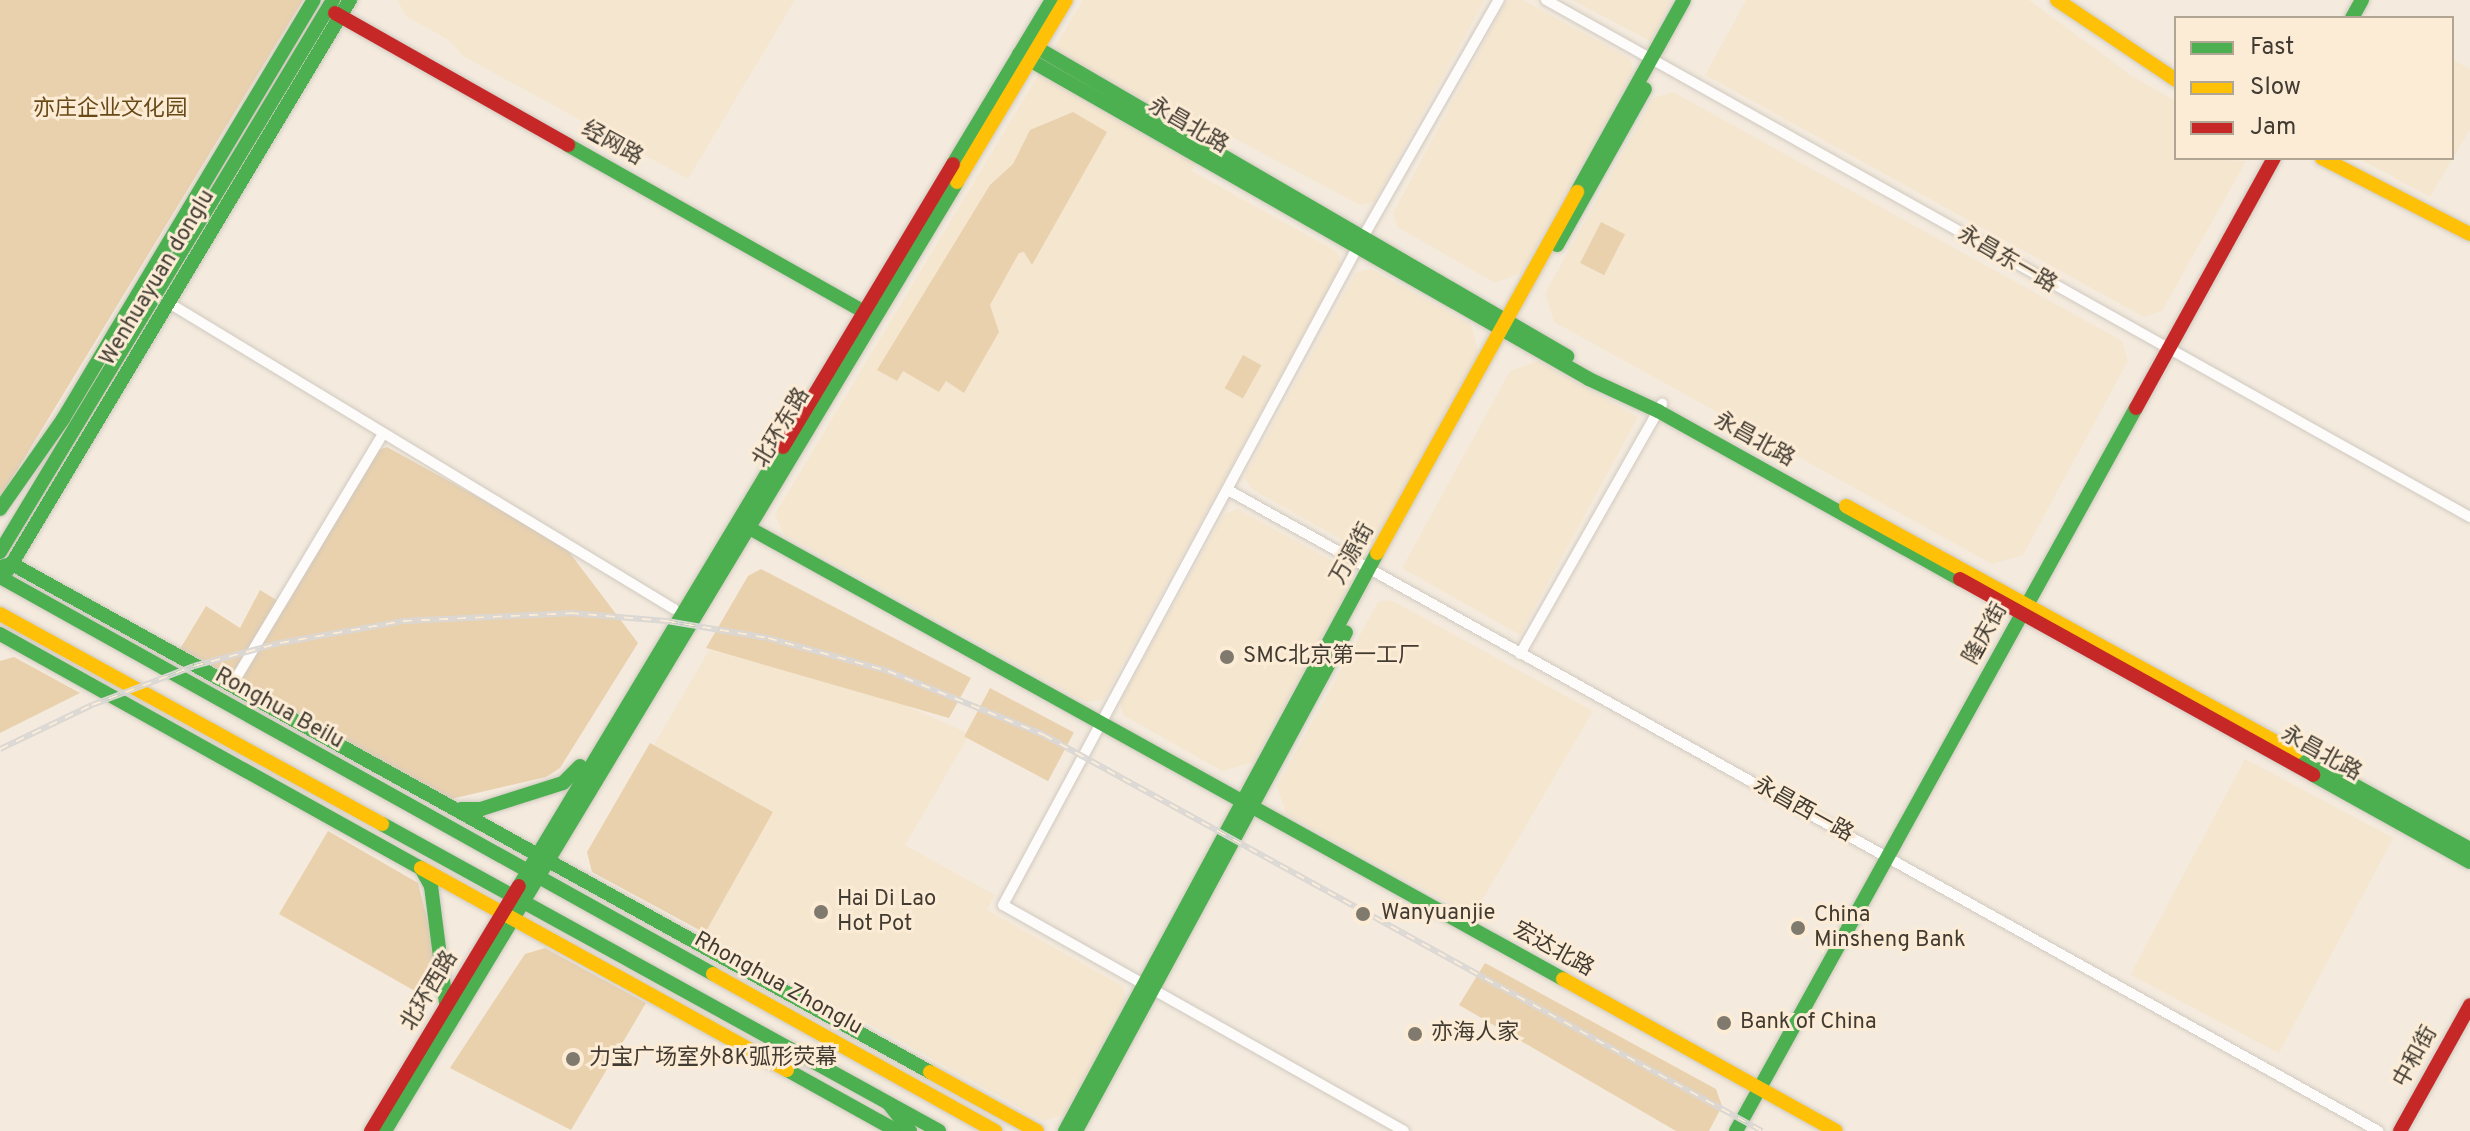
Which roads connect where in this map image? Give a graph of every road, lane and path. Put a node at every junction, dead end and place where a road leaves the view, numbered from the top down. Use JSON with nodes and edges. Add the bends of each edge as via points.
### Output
{"nodes":[{"id":1,"x":314,"y":0,"type":"edge"},
{"id":2,"x":350,"y":0,"type":"edge"},
{"id":3,"x":1052,"y":0,"type":"edge"},
{"id":4,"x":1066,"y":0,"type":"edge"},
{"id":5,"x":1499,"y":0,"type":"edge"},
{"id":6,"x":1546,"y":0,"type":"edge"},
{"id":7,"x":1684,"y":0,"type":"edge"},
{"id":8,"x":1694,"y":0,"type":"edge"},
{"id":9,"x":2057,"y":0,"type":"edge"},
{"id":10,"x":334,"y":9,"type":"edge"},
{"id":11,"x":1028,"y":51,"type":"junction"},
{"id":12,"x":1655,"y":60,"type":"junction"},
{"id":13,"x":2174,"y":79,"type":"edge"},
{"id":14,"x":2273,"y":160,"type":"edge"},
{"id":15,"x":2326,"y":160,"type":"edge"},
{"id":16,"x":2470,"y":234,"type":"edge"},
{"id":17,"x":1360,"y":243,"type":"junction"},
{"id":18,"x":169,"y":303,"type":"junction"},
{"id":19,"x":868,"y":314,"type":"junction"},
{"id":20,"x":1507,"y":325,"type":"junction"},
{"id":21,"x":2167,"y":351,"type":"junction"},
{"id":22,"x":104,"y":380,"type":"junction"},
{"id":23,"x":1660,"y":408,"type":"junction"},
{"id":24,"x":63,"y":419,"type":"junction"},
{"id":25,"x":382,"y":435,"type":"junction"},
{"id":26,"x":1228,"y":490,"type":"junction"},
{"id":27,"x":0,"y":509,"type":"edge"},
{"id":28,"x":2470,"y":517,"type":"edge"},
{"id":29,"x":743,"y":524,"type":"junction"},
{"id":30,"x":0,"y":552,"type":"edge"},
{"id":31,"x":1373,"y":573,"type":"junction"},
{"id":32,"x":3,"y":574,"type":"edge"},
{"id":33,"x":691,"y":599,"type":"junction"},
{"id":34,"x":674,"y":609,"type":"junction"},
{"id":35,"x":2024,"y":610,"type":"junction"},
{"id":36,"x":0,"y":614,"type":"edge"},
{"id":37,"x":134,"y":631,"type":"junction"},
{"id":38,"x":0,"y":634,"type":"edge"},
{"id":39,"x":1520,"y":654,"type":"junction"},
{"id":40,"x":160,"y":667,"type":"junction"},
{"id":41,"x":232,"y":685,"type":"junction"},
{"id":42,"x":1100,"y":724,"type":"junction"},
{"id":43,"x":326,"y":761,"type":"junction"},
{"id":44,"x":383,"y":768,"type":"junction"},
{"id":45,"x":320,"y":790,"type":"junction"},
{"id":46,"x":1244,"y":805,"type":"junction"},
{"id":47,"x":456,"y":809,"type":"junction"},
{"id":48,"x":347,"y":825,"type":"junction"},
{"id":49,"x":2470,"y":849,"type":"edge"},
{"id":50,"x":1888,"y":856,"type":"junction"},
{"id":51,"x":542,"y":857,"type":"junction"},
{"id":52,"x":2470,"y":862,"type":"edge"},
{"id":53,"x":421,"y":868,"type":"junction"},
{"id":54,"x":531,"y":875,"type":"junction"},
{"id":55,"x":517,"y":898,"type":"junction"},
{"id":56,"x":507,"y":915,"type":"junction"},
{"id":57,"x":675,"y":931,"type":"junction"},
{"id":58,"x":699,"y":965,"type":"junction"},
{"id":59,"x":1147,"y":988,"type":"junction"},
{"id":60,"x":2470,"y":1005,"type":"edge"},
{"id":61,"x":446,"y":1007,"type":"junction"},
{"id":62,"x":1760,"y":1089,"type":"junction"},
{"id":63,"x":889,"y":1104,"type":"junction"},
{"id":64,"x":371,"y":1131,"type":"edge"},
{"id":65,"x":385,"y":1131,"type":"edge"},
{"id":66,"x":897,"y":1131,"type":"edge"},
{"id":67,"x":910,"y":1131,"type":"edge"},
{"id":68,"x":939,"y":1131,"type":"edge"},
{"id":69,"x":995,"y":1131,"type":"edge"},
{"id":70,"x":1037,"y":1131,"type":"edge"},
{"id":71,"x":1065,"y":1131,"type":"edge"},
{"id":72,"x":1076,"y":1131,"type":"edge"},
{"id":73,"x":1404,"y":1131,"type":"edge"},
{"id":74,"x":1736,"y":1131,"type":"edge"},
{"id":75,"x":1836,"y":1131,"type":"edge"},
{"id":76,"x":2378,"y":1131,"type":"edge"},
{"id":77,"x":2400,"y":1131,"type":"edge"}],
"edges":[{"from":1,"to":24,"type":"street"},
{"from":2,"to":10,"type":"street","name":"Wenhuayuan donglu"},
{"from":3,"to":11,"type":"street","name":"北环东路"},
{"from":4,"to":11,"type":"street","name":"北环东路"},
{"from":5,"to":17,"type":"street"},
{"from":6,"to":12,"type":"street","name":"永昌东一路"},
{"from":7,"to":12,"type":"street","name":"万源街"},
{"from":8,"to":12,"type":"street","name":"万源街"},
{"from":9,"to":13,"type":"street"},
{"from":10,"to":18,"type":"street","name":"Wenhuayuan donglu"},
{"from":10,"to":19,"type":"street","name":"经网路"},
{"from":10,"to":22,"type":"street","name":"Wenhuayuan donglu"},
{"from":11,"to":17,"type":"street","name":"永昌北路"},
{"from":11,"to":19,"type":"street","name":"北环东路"},
{"from":12,"to":20,"type":"street","name":"万源街"},
{"from":12,"to":21,"type":"street","name":"永昌东一路"},
{"from":14,"to":21,"type":"street","name":"隆庆街"},
{"from":15,"to":16,"type":"street"},
{"from":17,"to":20,"type":"street","name":"永昌北路"},
{"from":17,"to":26,"type":"street"},
{"from":18,"to":25,"type":"street"},
{"from":18,"to":32,"type":"street","name":"Wenhuayuan donglu"},
{"from":19,"to":29,"type":"street","name":"北环东路"},
{"from":20,"to":23,"type":"street","name":"永昌北路","via":[[1589,379]]},
{"from":20,"to":31,"type":"street","name":"万源街"},
{"from":21,"to":28,"type":"street","name":"永昌东一路"},
{"from":21,"to":35,"type":"street","name":"隆庆街"},
{"from":22,"to":24,"type":"street"},
{"from":22,"to":30,"type":"street","name":"Wenhuayuan donglu"},
{"from":23,"to":35,"type":"street","name":"永昌北路"},
{"from":23,"to":39,"type":"street"},
{"from":24,"to":27,"type":"street"},
{"from":25,"to":34,"type":"street"},
{"from":25,"to":41,"type":"street"},
{"from":26,"to":31,"type":"street","name":"永昌西一路"},
{"from":26,"to":42,"type":"street"},
{"from":29,"to":33,"type":"street","name":"北环东路"},
{"from":29,"to":42,"type":"street","name":"宏达北路"},
{"from":29,"to":51,"type":"street","name":"北环东路"},
{"from":31,"to":39,"type":"street","name":"永昌西一路"},
{"from":31,"to":46,"type":"street","name":"万源街"},
{"from":32,"to":37,"type":"street"},
{"from":32,"to":40,"type":"street","name":"Ronghua Beilu"},
{"from":33,"to":34,"type":"street"},
{"from":33,"to":51,"type":"street","name":"北环东路"},
{"from":34,"to":47,"type":"street","via":[[575,775],[481,809]]},
{"from":35,"to":49,"type":"street","name":"永昌北路"},
{"from":35,"to":50,"type":"street","name":"隆庆街"},
{"from":35,"to":52,"type":"street","name":"永昌北路"},
{"from":36,"to":45,"type":"street"},
{"from":37,"to":40,"type":"street"},
{"from":37,"to":41,"type":"street"},
{"from":38,"to":48,"type":"street"},
{"from":39,"to":50,"type":"street","name":"永昌西一路"},
{"from":40,"to":43,"type":"street","name":"Ronghua Beilu"},
{"from":41,"to":44,"type":"street"},
{"from":42,"to":46,"type":"street","name":"宏达北路"},
{"from":42,"to":59,"type":"street","via":[[1003,905]]},
{"from":43,"to":44,"type":"street"},
{"from":43,"to":54,"type":"street","name":"Ronghua Beilu"},
{"from":44,"to":47,"type":"street"},
{"from":45,"to":48,"type":"street"},
{"from":45,"to":55,"type":"street"},
{"from":46,"to":59,"type":"street","name":"万源街"},
{"from":46,"to":62,"type":"street","name":"宏达北路"},
{"from":47,"to":51,"type":"street"},
{"from":48,"to":53,"type":"street"},
{"from":50,"to":62,"type":"street","name":"隆庆街"},
{"from":50,"to":76,"type":"street","name":"永昌西一路"},
{"from":51,"to":54,"type":"street","name":"北环东路"},
{"from":51,"to":57,"type":"street"},
{"from":53,"to":56,"type":"street"},
{"from":53,"to":61,"type":"street","via":[[431,886],[448,988]]},
{"from":54,"to":55,"type":"street","name":"北环西路"},
{"from":54,"to":58,"type":"street","name":"Rhonghua Zhonglu"},
{"from":55,"to":56,"type":"street","name":"北环西路"},
{"from":55,"to":63,"type":"street"},
{"from":56,"to":61,"type":"street","name":"北环西路"},
{"from":56,"to":65,"type":"street","name":"北环西路"},
{"from":56,"to":66,"type":"street"},
{"from":57,"to":58,"type":"street"},
{"from":57,"to":70,"type":"street"},
{"from":58,"to":69,"type":"street","name":"Rhonghua Zhonglu"},
{"from":59,"to":71,"type":"street","name":"万源街"},
{"from":59,"to":72,"type":"street","name":"万源街"},
{"from":59,"to":73,"type":"street"},
{"from":60,"to":77,"type":"street","name":"中和街"},
{"from":61,"to":64,"type":"street","name":"北环西路"},
{"from":62,"to":74,"type":"street","name":"隆庆街"},
{"from":62,"to":75,"type":"street","name":"宏达北路"},
{"from":63,"to":67,"type":"street"},
{"from":63,"to":68,"type":"street"}]}
